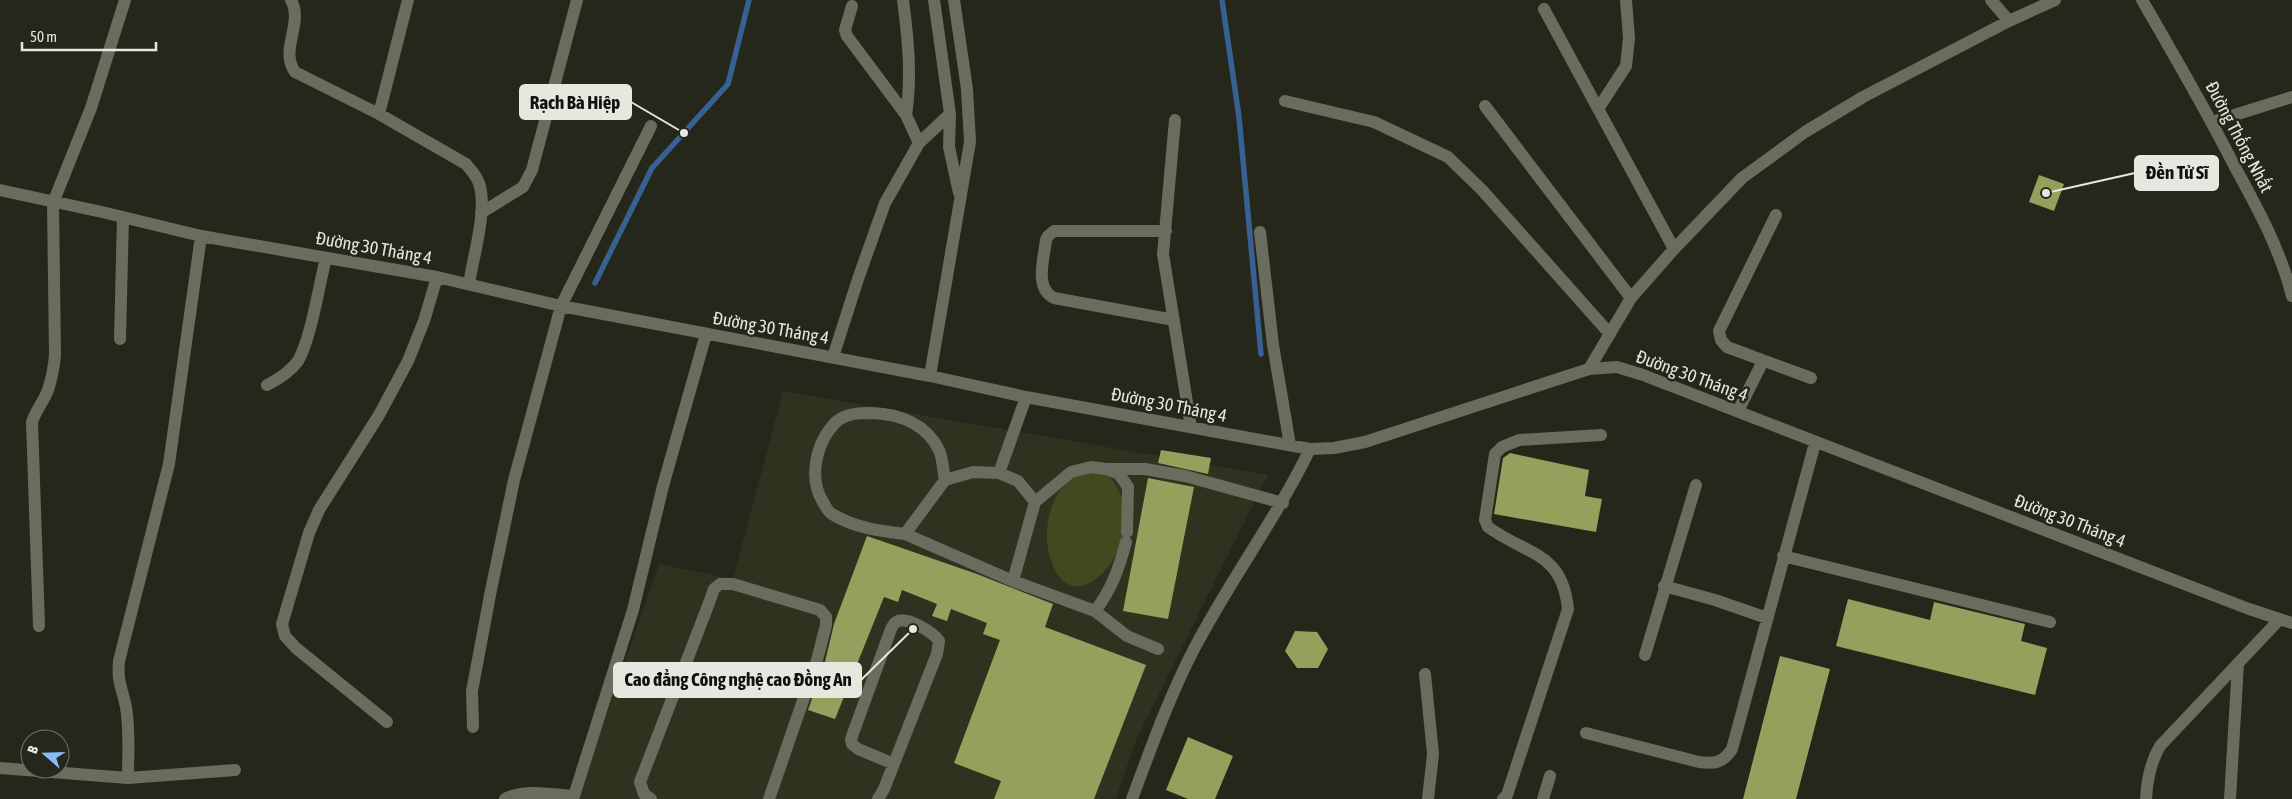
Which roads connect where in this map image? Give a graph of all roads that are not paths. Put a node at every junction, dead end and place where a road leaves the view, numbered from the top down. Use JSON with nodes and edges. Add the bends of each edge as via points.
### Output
{"nodes":[{"id":1,"x":125,"y":0,"type":"edge"},
{"id":2,"x":290,"y":0,"type":"edge"},
{"id":3,"x":408,"y":0,"type":"edge"},
{"id":4,"x":577,"y":0,"type":"edge"},
{"id":5,"x":903,"y":0,"type":"edge"},
{"id":6,"x":934,"y":0,"type":"edge"},
{"id":7,"x":954,"y":0,"type":"edge"},
{"id":8,"x":1626,"y":0,"type":"edge"},
{"id":9,"x":1991,"y":0,"type":"edge"},
{"id":10,"x":2055,"y":0,"type":"edge"},
{"id":11,"x":2142,"y":0,"type":"edge"},
{"id":12,"x":852,"y":6,"type":"dead end"},
{"id":13,"x":1544,"y":9,"type":"dead end"},
{"id":14,"x":2009,"y":21,"type":"junction"},
{"id":15,"x":2292,"y":97,"type":"edge"},
{"id":16,"x":1285,"y":101,"type":"dead end"},
{"id":17,"x":1485,"y":106,"type":"dead end"},
{"id":18,"x":1598,"y":109,"type":"junction"},
{"id":19,"x":378,"y":114,"type":"junction"},
{"id":20,"x":950,"y":114,"type":"junction"},
{"id":21,"x":906,"y":115,"type":"junction"},
{"id":22,"x":1175,"y":120,"type":"dead end"},
{"id":23,"x":2212,"y":122,"type":"junction"},
{"id":24,"x":651,"y":126,"type":"dead end"},
{"id":25,"x":919,"y":143,"type":"junction"},
{"id":26,"x":0,"y":190,"type":"edge"},
{"id":27,"x":961,"y":200,"type":"junction"},
{"id":28,"x":53,"y":203,"type":"junction"},
{"id":29,"x":481,"y":213,"type":"junction"},
{"id":30,"x":1776,"y":215,"type":"dead end"},
{"id":31,"x":123,"y":217,"type":"junction"},
{"id":32,"x":1166,"y":231,"type":"junction"},
{"id":33,"x":1260,"y":232,"type":"dead end"},
{"id":34,"x":201,"y":236,"type":"junction"},
{"id":35,"x":1674,"y":249,"type":"junction"},
{"id":36,"x":326,"y":258,"type":"junction"},
{"id":37,"x":437,"y":276,"type":"junction"},
{"id":38,"x":469,"y":284,"type":"junction"},
{"id":39,"x":2292,"y":296,"type":"edge"},
{"id":40,"x":1630,"y":298,"type":"junction"},
{"id":41,"x":561,"y":306,"type":"junction"},
{"id":42,"x":1174,"y":320,"type":"junction"},
{"id":43,"x":706,"y":334,"type":"junction"},
{"id":44,"x":1610,"y":334,"type":"junction"},
{"id":45,"x":120,"y":339,"type":"dead end"},
{"id":46,"x":833,"y":357,"type":"junction"},
{"id":47,"x":1763,"y":361,"type":"junction"},
{"id":48,"x":1589,"y":368,"type":"junction"},
{"id":49,"x":930,"y":376,"type":"junction"},
{"id":50,"x":1811,"y":378,"type":"dead end"},
{"id":51,"x":267,"y":385,"type":"dead end"},
{"id":52,"x":1026,"y":397,"type":"junction"},
{"id":53,"x":1738,"y":411,"type":"junction"},
{"id":54,"x":1191,"y":427,"type":"junction"},
{"id":55,"x":1600,"y":435,"type":"dead end"},
{"id":56,"x":1815,"y":443,"type":"junction"},
{"id":57,"x":1290,"y":445,"type":"junction"},
{"id":58,"x":1310,"y":449,"type":"junction"},
{"id":59,"x":1106,"y":468,"type":"junction"},
{"id":60,"x":999,"y":473,"type":"junction"},
{"id":61,"x":944,"y":480,"type":"junction"},
{"id":62,"x":1696,"y":485,"type":"dead end"},
{"id":63,"x":1035,"y":502,"type":"junction"},
{"id":64,"x":1282,"y":503,"type":"junction"},
{"id":65,"x":906,"y":534,"type":"junction"},
{"id":66,"x":1783,"y":556,"type":"junction"},
{"id":67,"x":1012,"y":581,"type":"junction"},
{"id":68,"x":1664,"y":586,"type":"junction"},
{"id":69,"x":1095,"y":611,"type":"junction"},
{"id":70,"x":1767,"y":618,"type":"junction"},
{"id":71,"x":2278,"y":620,"type":"junction"},
{"id":72,"x":2050,"y":622,"type":"dead end"},
{"id":73,"x":2292,"y":623,"type":"edge"},
{"id":74,"x":39,"y":626,"type":"dead end"},
{"id":75,"x":1158,"y":649,"type":"dead end"},
{"id":76,"x":1645,"y":655,"type":"dead end"},
{"id":77,"x":2238,"y":663,"type":"junction"},
{"id":78,"x":1425,"y":674,"type":"dead end"},
{"id":79,"x":387,"y":722,"type":"dead end"},
{"id":80,"x":474,"y":727,"type":"dead end"},
{"id":81,"x":1586,"y":733,"type":"dead end"},
{"id":82,"x":894,"y":764,"type":"junction"},
{"id":83,"x":0,"y":768,"type":"edge"},
{"id":84,"x":235,"y":770,"type":"dead end"},
{"id":85,"x":1550,"y":776,"type":"dead end"},
{"id":86,"x":128,"y":778,"type":"junction"},
{"id":87,"x":646,"y":797,"type":"edge"},
{"id":88,"x":574,"y":798,"type":"edge"},
{"id":89,"x":505,"y":799,"type":"edge"},
{"id":90,"x":769,"y":799,"type":"edge"},
{"id":91,"x":878,"y":799,"type":"edge"},
{"id":92,"x":1132,"y":799,"type":"edge"},
{"id":93,"x":1428,"y":799,"type":"edge"},
{"id":94,"x":1503,"y":799,"type":"edge"},
{"id":95,"x":1543,"y":799,"type":"edge"},
{"id":96,"x":2146,"y":799,"type":"edge"},
{"id":97,"x":2230,"y":799,"type":"edge"}],
"edges":[{"from":1,"to":28,"type":"street","via":[[91,108]]},
{"from":2,"to":19,"type":"street","via":[[296,16],[289,56],[295,72]]},
{"from":3,"to":19,"type":"street"},
{"from":4,"to":29,"type":"street","via":[[532,170],[523,187]]},
{"from":5,"to":21,"type":"street","via":[[909,92]]},
{"from":6,"to":20,"type":"street"},
{"from":7,"to":27,"type":"street","via":[[967,89],[970,142]]},
{"from":8,"to":18,"type":"street","via":[[1629,38],[1626,66]]},
{"from":9,"to":14,"type":"street"},
{"from":10,"to":14,"type":"street"},
{"from":11,"to":23,"type":"street","name":"Đường Thống Nhất"},
{"from":12,"to":21,"type":"street","via":[[845,30],[847,36]]},
{"from":13,"to":18,"type":"street"},
{"from":14,"to":35,"type":"street","via":[[1863,97],[1805,132],[1742,178]]},
{"from":15,"to":23,"type":"street"},
{"from":16,"to":44,"type":"street","via":[[1374,122],[1448,157],[1482,190]]},
{"from":17,"to":40,"type":"street"},
{"from":18,"to":35,"type":"street"},
{"from":19,"to":29,"type":"street","via":[[466,164],[480,185]]},
{"from":20,"to":25,"type":"street"},
{"from":20,"to":27,"type":"street","via":[[949,146]]},
{"from":21,"to":25,"type":"street"},
{"from":22,"to":32,"type":"street"},
{"from":23,"to":39,"type":"street","name":"Đường Thống Nhất","via":[[2273,239],[2285,266]]},
{"from":24,"to":41,"type":"street"},
{"from":25,"to":46,"type":"street","via":[[885,203]]},
{"from":26,"to":28,"type":"street","name":"Đường 30 Tháng 4"},
{"from":27,"to":49,"type":"street"},
{"from":28,"to":31,"type":"street","name":"Đường 30 Tháng 4"},
{"from":28,"to":74,"type":"street","via":[[54,364],[47,392],[32,422]]},
{"from":29,"to":38,"type":"street"},
{"from":30,"to":47,"type":"street","via":[[1719,330],[1727,347]]},
{"from":31,"to":34,"type":"street","name":"Đường 30 Tháng 4"},
{"from":31,"to":45,"type":"street"},
{"from":32,"to":42,"type":"street","via":[[1164,254]]},
{"from":32,"to":42,"type":"street","via":[[1054,231],[1046,240],[1042,285],[1046,294],[1054,298]]},
{"from":33,"to":57,"type":"street","via":[[1273,345]]},
{"from":34,"to":36,"type":"street","name":"Đường 30 Tháng 4"},
{"from":34,"to":86,"type":"street","via":[[169,464],[119,661],[117,679],[126,707]]},
{"from":35,"to":40,"type":"street"},
{"from":36,"to":37,"type":"street","name":"Đường 30 Tháng 4"},
{"from":36,"to":51,"type":"street","via":[[298,360],[280,379]]},
{"from":37,"to":38,"type":"street","name":"Đường 30 Tháng 4"},
{"from":37,"to":79,"type":"street","via":[[408,361],[379,415],[319,510],[282,624],[286,636],[296,648]]},
{"from":38,"to":41,"type":"street","name":"Đường 30 Tháng 4"},
{"from":40,"to":44,"type":"street"},
{"from":41,"to":43,"type":"street","name":"Đường 30 Tháng 4"},
{"from":41,"to":80,"type":"street","via":[[514,480],[492,580],[472,691]]},
{"from":42,"to":54,"type":"street"},
{"from":43,"to":46,"type":"street","name":"Đường 30 Tháng 4"},
{"from":43,"to":88,"type":"street","via":[[663,486],[634,610]]},
{"from":44,"to":48,"type":"street"},
{"from":46,"to":49,"type":"street","name":"Đường 30 Tháng 4"},
{"from":47,"to":50,"type":"street"},
{"from":47,"to":53,"type":"street"},
{"from":48,"to":53,"type":"street","name":"Đường 30 Tháng 4","via":[[1617,367]]},
{"from":48,"to":58,"type":"street","name":"Đường 30 Tháng 4","via":[[1366,442]]},
{"from":49,"to":52,"type":"street","name":"Đường 30 Tháng 4"},
{"from":52,"to":54,"type":"street","name":"Đường 30 Tháng 4"},
{"from":52,"to":60,"type":"street"},
{"from":53,"to":56,"type":"street","name":"Đường 30 Tháng 4"},
{"from":54,"to":57,"type":"street","name":"Đường 30 Tháng 4"},
{"from":55,"to":94,"type":"street","via":[[1519,440],[1502,447],[1495,454],[1485,520],[1488,527],[1551,563],[1566,591],[1568,609]]},
{"from":56,"to":66,"type":"street"},
{"from":56,"to":71,"type":"street","name":"Đường 30 Tháng 4"},
{"from":57,"to":58,"type":"street","name":"Đường 30 Tháng 4"},
{"from":58,"to":64,"type":"street"},
{"from":59,"to":63,"type":"street","via":[[1091,466],[1071,472]]},
{"from":59,"to":64,"type":"street","via":[[1145,468]]},
{"from":59,"to":69,"type":"street","via":[[1119,474],[1128,487],[1127,537],[1117,576]]},
{"from":60,"to":61,"type":"street","via":[[973,472]]},
{"from":60,"to":63,"type":"street","via":[[1018,481]]},
{"from":61,"to":65,"type":"street"},
{"from":61,"to":65,"type":"street","via":[[939,451],[926,433],[905,418],[855,413],[837,421],[822,441],[815,465],[817,492],[830,514],[860,527]]},
{"from":62,"to":68,"type":"street"},
{"from":63,"to":67,"type":"street"},
{"from":64,"to":92,"type":"street","via":[[1194,649],[1161,721]]},
{"from":65,"to":67,"type":"street"},
{"from":66,"to":70,"type":"street"},
{"from":66,"to":72,"type":"street"},
{"from":67,"to":69,"type":"street"},
{"from":68,"to":70,"type":"street"},
{"from":68,"to":76,"type":"street"},
{"from":69,"to":75,"type":"street","via":[[1127,636]]},
{"from":70,"to":81,"type":"street","via":[[1732,749],[1725,759],[1714,764],[1699,762]]},
{"from":71,"to":73,"type":"street","name":"Đường 30 Tháng 4"},
{"from":71,"to":77,"type":"street"},
{"from":77,"to":96,"type":"street","via":[[2160,746],[2152,759]]},
{"from":77,"to":97,"type":"street"},
{"from":78,"to":93,"type":"street","via":[[1433,754]]},
{"from":82,"to":82,"type":"street","via":[[858,749],[851,739],[891,629],[895,622],[902,620],[926,629],[939,641],[937,654]]},
{"from":82,"to":91,"type":"street"},
{"from":83,"to":86,"type":"street"},
{"from":84,"to":86,"type":"street"},
{"from":85,"to":95,"type":"street"},
{"from":87,"to":90,"type":"street","via":[[640,782],[714,589],[720,584],[733,584],[820,610],[826,617],[817,660]]},
{"from":88,"to":89,"type":"street","via":[[527,793]]}]}
